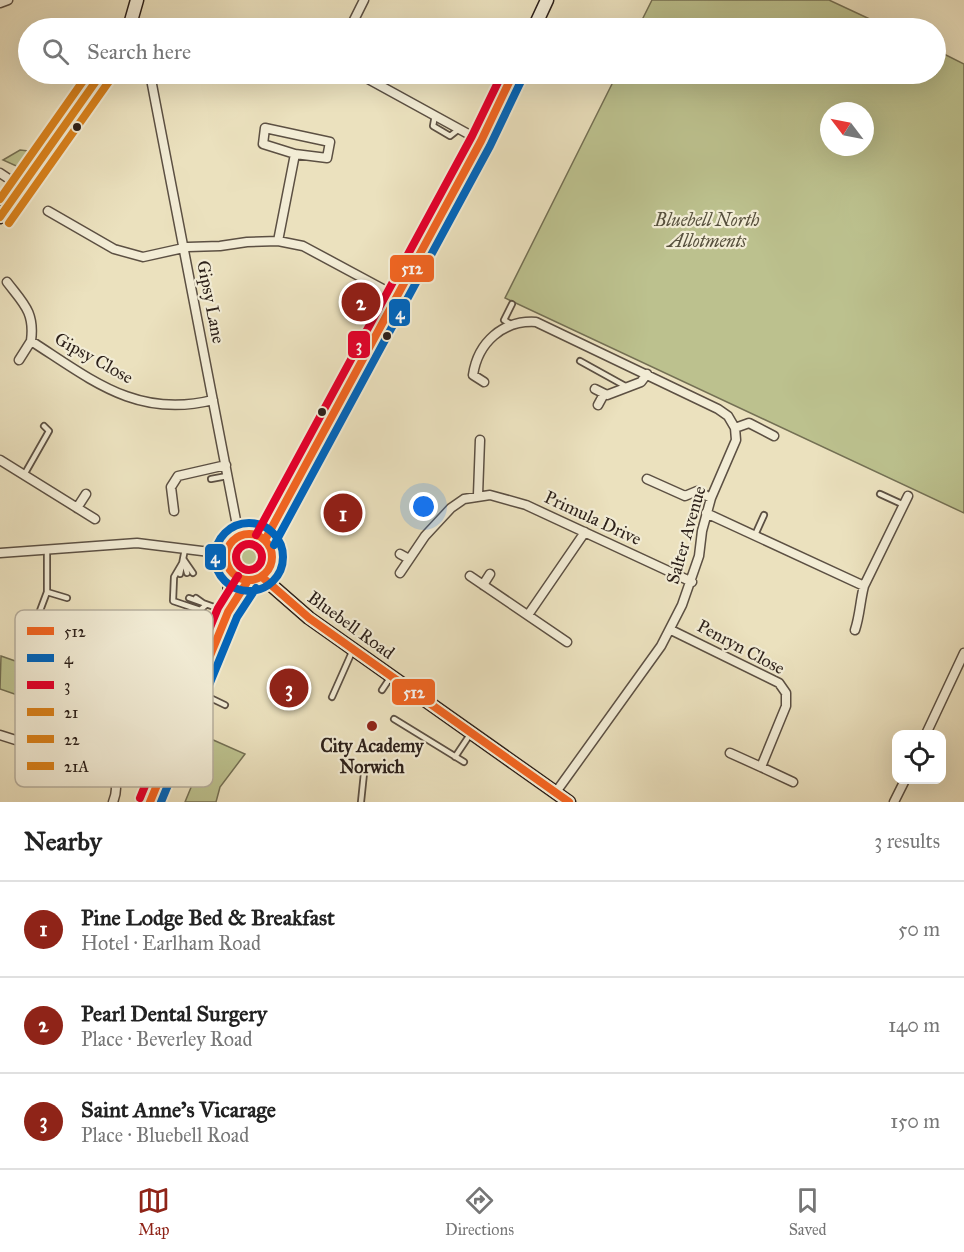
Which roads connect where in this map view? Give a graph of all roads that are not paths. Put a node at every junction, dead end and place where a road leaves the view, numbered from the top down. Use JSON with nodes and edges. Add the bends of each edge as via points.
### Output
{"nodes":[{"id":1,"x":8,"y":0,"type":"edge"},
{"id":2,"x":137,"y":0,"type":"edge"},
{"id":3,"x":364,"y":0,"type":"edge"},
{"id":4,"x":547,"y":0,"type":"edge"},
{"id":5,"x":0,"y":3,"type":"edge"},
{"id":6,"x":134,"y":18,"type":"edge"},
{"id":7,"x":355,"y":18,"type":"edge"},
{"id":8,"x":539,"y":18,"type":"edge"},
{"id":9,"x":94,"y":84,"type":"edge"},
{"id":10,"x":152,"y":84,"type":"edge"},
{"id":11,"x":378,"y":84,"type":"edge"},
{"id":12,"x":508,"y":84,"type":"edge"},
{"id":13,"x":481,"y":141,"type":"junction"},
{"id":14,"x":295,"y":154,"type":"junction"},
{"id":15,"x":0,"y":173,"type":"edge"},
{"id":16,"x":21,"y":187,"type":"junction"},
{"id":17,"x":48,"y":211,"type":"dead end"},
{"id":18,"x":0,"y":217,"type":"edge"},
{"id":19,"x":279,"y":241,"type":"junction"},
{"id":20,"x":184,"y":248,"type":"junction"},
{"id":21,"x":7,"y":282,"type":"dead end"},
{"id":22,"x":396,"y":296,"type":"junction"},
{"id":23,"x":512,"y":304,"type":"dead end"},
{"id":24,"x":512,"y":325,"type":"junction"},
{"id":25,"x":32,"y":341,"type":"junction"},
{"id":26,"x":18,"y":360,"type":"dead end"},
{"id":27,"x":580,"y":361,"type":"dead end"},
{"id":28,"x":647,"y":375,"type":"junction"},
{"id":29,"x":478,"y":381,"type":"dead end"},
{"id":30,"x":627,"y":387,"type":"junction"},
{"id":31,"x":595,"y":389,"type":"dead end"},
{"id":32,"x":604,"y":394,"type":"junction"},
{"id":33,"x":213,"y":400,"type":"junction"},
{"id":34,"x":598,"y":405,"type":"dead end"},
{"id":35,"x":44,"y":426,"type":"dead end"},
{"id":36,"x":735,"y":428,"type":"junction"},
{"id":37,"x":774,"y":436,"type":"dead end"},
{"id":38,"x":480,"y":440,"type":"dead end"},
{"id":39,"x":0,"y":461,"type":"edge"},
{"id":40,"x":226,"y":465,"type":"junction"},
{"id":41,"x":23,"y":475,"type":"junction"},
{"id":42,"x":227,"y":476,"type":"junction"},
{"id":43,"x":211,"y":478,"type":"dead end"},
{"id":44,"x":647,"y":479,"type":"dead end"},
{"id":45,"x":87,"y":494,"type":"dead end"},
{"id":46,"x":880,"y":494,"type":"dead end"},
{"id":47,"x":478,"y":495,"type":"junction"},
{"id":48,"x":908,"y":496,"type":"dead end"},
{"id":49,"x":711,"y":498,"type":"junction"},
{"id":50,"x":904,"y":505,"type":"junction"},
{"id":51,"x":77,"y":508,"type":"junction"},
{"id":52,"x":174,"y":512,"type":"dead end"},
{"id":53,"x":706,"y":513,"type":"junction"},
{"id":54,"x":764,"y":515,"type":"dead end"},
{"id":55,"x":94,"y":519,"type":"dead end"},
{"id":56,"x":585,"y":532,"type":"junction"},
{"id":57,"x":755,"y":535,"type":"junction"},
{"id":58,"x":239,"y":536,"type":"junction"},
{"id":59,"x":265,"y":540,"type":"junction"},
{"id":60,"x":185,"y":547,"type":"junction"},
{"id":61,"x":46,"y":549,"type":"junction"},
{"id":62,"x":0,"y":553,"type":"edge"},
{"id":63,"x":226,"y":554,"type":"junction"},
{"id":64,"x":400,"y":554,"type":"dead end"},
{"id":65,"x":409,"y":559,"type":"junction"},
{"id":66,"x":184,"y":560,"type":"junction"},
{"id":67,"x":231,"y":571,"type":"junction"},
{"id":68,"x":187,"y":573,"type":"dead end"},
{"id":69,"x":193,"y":573,"type":"dead end"},
{"id":70,"x":400,"y":573,"type":"dead end"},
{"id":71,"x":180,"y":574,"type":"dead end"},
{"id":72,"x":490,"y":574,"type":"dead end"},
{"id":73,"x":470,"y":576,"type":"dead end"},
{"id":74,"x":262,"y":577,"type":"junction"},
{"id":75,"x":247,"y":582,"type":"junction"},
{"id":76,"x":692,"y":582,"type":"junction"},
{"id":77,"x":483,"y":585,"type":"junction"},
{"id":78,"x":864,"y":586,"type":"junction"},
{"id":79,"x":47,"y":592,"type":"junction"},
{"id":80,"x":67,"y":598,"type":"dead end"},
{"id":81,"x":189,"y":598,"type":"dead end"},
{"id":82,"x":182,"y":599,"type":"dead end"},
{"id":83,"x":196,"y":601,"type":"junction"},
{"id":84,"x":206,"y":604,"type":"junction"},
{"id":85,"x":39,"y":610,"type":"edge"},
{"id":86,"x":228,"y":612,"type":"junction"},
{"id":87,"x":528,"y":615,"type":"junction"},
{"id":88,"x":671,"y":630,"type":"junction"},
{"id":89,"x":855,"y":630,"type":"dead end"},
{"id":90,"x":567,"y":642,"type":"dead end"},
{"id":91,"x":213,"y":648,"type":"edge"},
{"id":92,"x":353,"y":649,"type":"junction"},
{"id":93,"x":964,"y":653,"type":"edge"},
{"id":94,"x":961,"y":667,"type":"edge"},
{"id":95,"x":392,"y":676,"type":"junction"},
{"id":96,"x":382,"y":690,"type":"dead end"},
{"id":97,"x":332,"y":697,"type":"dead end"},
{"id":98,"x":213,"y":699,"type":"edge"},
{"id":99,"x":225,"y":705,"type":"dead end"},
{"id":100,"x":394,"y":719,"type":"dead end"},
{"id":101,"x":929,"y":730,"type":"edge"},
{"id":102,"x":471,"y":733,"type":"junction"},
{"id":103,"x":0,"y":735,"type":"edge"},
{"id":104,"x":15,"y":740,"type":"edge"},
{"id":105,"x":730,"y":753,"type":"dead end"},
{"id":106,"x":456,"y":757,"type":"junction"},
{"id":107,"x":464,"y":762,"type":"dead end"},
{"id":108,"x":761,"y":767,"type":"junction"},
{"id":109,"x":364,"y":772,"type":"dead end"},
{"id":110,"x":793,"y":782,"type":"dead end"},
{"id":111,"x":903,"y":784,"type":"edge"},
{"id":112,"x":115,"y":787,"type":"edge"},
{"id":113,"x":156,"y":787,"type":"edge"},
{"id":114,"x":556,"y":792,"type":"junction"},
{"id":115,"x":113,"y":802,"type":"edge"},
{"id":116,"x":150,"y":802,"type":"edge"},
{"id":117,"x":361,"y":802,"type":"edge"},
{"id":118,"x":569,"y":802,"type":"edge"},
{"id":119,"x":894,"y":802,"type":"edge"}],
"edges":[{"from":1,"to":5,"type":"street"},
{"from":2,"to":6,"type":"main road"},
{"from":3,"to":7,"type":"street"},
{"from":4,"to":8,"type":"main road"},
{"from":9,"to":16,"type":"main road"},
{"from":10,"to":20,"type":"street","name":"Gipsy Lane"},
{"from":11,"to":13,"type":"street","via":[[435,116],[457,135]]},
{"from":12,"to":13,"type":"main road"},
{"from":13,"to":22,"type":"main road"},
{"from":14,"to":14,"type":"street","via":[[263,144],[265,128],[330,142],[327,158]]},
{"from":14,"to":19,"type":"street"},
{"from":15,"to":16,"type":"street"},
{"from":16,"to":18,"type":"main road"},
{"from":17,"to":20,"type":"street","via":[[114,249],[143,257]]},
{"from":19,"to":20,"type":"street"},
{"from":19,"to":22,"type":"street","via":[[303,246]]},
{"from":20,"to":33,"type":"street","name":"Gipsy Lane"},
{"from":21,"to":25,"type":"street","name":"Gipsy Close","via":[[24,302],[33,327]]},
{"from":22,"to":59,"type":"main road"},
{"from":23,"to":24,"type":"lane","via":[[504,320]]},
{"from":24,"to":28,"type":"street","via":[[525,321],[547,326]]},
{"from":24,"to":29,"type":"street","via":[[485,344],[474,368],[473,375]]},
{"from":25,"to":26,"type":"street","name":"Gipsy Close"},
{"from":25,"to":33,"type":"street","name":"Gipsy Close","via":[[110,390],[132,398],[182,407]]},
{"from":27,"to":30,"type":"lane"},
{"from":28,"to":30,"type":"street"},
{"from":28,"to":36,"type":"street","via":[[718,409]]},
{"from":30,"to":32,"type":"street"},
{"from":31,"to":32,"type":"street"},
{"from":32,"to":34,"type":"street"},
{"from":33,"to":40,"type":"street","name":"Gipsy Lane"},
{"from":35,"to":41,"type":"lane","via":[[49,431]]},
{"from":36,"to":37,"type":"street","via":[[749,423]]},
{"from":36,"to":49,"type":"street","name":"Salter Avenue","via":[[732,454]]},
{"from":38,"to":47,"type":"street"},
{"from":39,"to":41,"type":"street"},
{"from":40,"to":42,"type":"street","name":"Gipsy Lane"},
{"from":40,"to":52,"type":"street","via":[[178,476],[171,487]]},
{"from":41,"to":51,"type":"street"},
{"from":42,"to":43,"type":"lane"},
{"from":42,"to":58,"type":"street","name":"Gipsy Lane"},
{"from":44,"to":49,"type":"street","via":[[685,496],[697,491]]},
{"from":45,"to":51,"type":"street"},
{"from":46,"to":50,"type":"lane"},
{"from":47,"to":56,"type":"street","name":"Primula Drive","via":[[507,498]]},
{"from":47,"to":65,"type":"street","via":[[451,508]]},
{"from":48,"to":50,"type":"street"},
{"from":49,"to":53,"type":"street","name":"Salter Avenue"},
{"from":50,"to":78,"type":"street"},
{"from":51,"to":55,"type":"street"},
{"from":53,"to":57,"type":"street"},
{"from":53,"to":76,"type":"street","name":"Salter Avenue"},
{"from":54,"to":57,"type":"lane"},
{"from":56,"to":76,"type":"street","name":"Primula Drive"},
{"from":56,"to":87,"type":"street"},
{"from":57,"to":78,"type":"street"},
{"from":58,"to":59,"type":"main road","via":[[248,534]]},
{"from":58,"to":63,"type":"main road"},
{"from":59,"to":74,"type":"main road","via":[[273,560]]},
{"from":60,"to":61,"type":"street","via":[[136,543]]},
{"from":60,"to":63,"type":"street"},
{"from":60,"to":66,"type":"lane"},
{"from":61,"to":62,"type":"street"},
{"from":61,"to":79,"type":"lane"},
{"from":63,"to":67,"type":"main road"},
{"from":64,"to":65,"type":"street"},
{"from":65,"to":70,"type":"street"},
{"from":66,"to":68,"type":"lane"},
{"from":66,"to":69,"type":"lane"},
{"from":66,"to":71,"type":"lane"},
{"from":66,"to":84,"type":"lane","via":[[174,576],[173,601],[200,610]]},
{"from":67,"to":75,"type":"main road"},
{"from":67,"to":86,"type":"main road"},
{"from":72,"to":77,"type":"street"},
{"from":73,"to":77,"type":"street"},
{"from":74,"to":75,"type":"main road"},
{"from":74,"to":92,"type":"main road","name":"Bluebell Road","via":[[289,603]]},
{"from":75,"to":86,"type":"main road"},
{"from":76,"to":88,"type":"street","name":"Salter Avenue"},
{"from":77,"to":87,"type":"street"},
{"from":78,"to":89,"type":"street"},
{"from":79,"to":80,"type":"lane"},
{"from":79,"to":85,"type":"lane"},
{"from":81,"to":83,"type":"lane"},
{"from":82,"to":83,"type":"lane"},
{"from":83,"to":84,"type":"lane"},
{"from":84,"to":86,"type":"lane"},
{"from":86,"to":91,"type":"main road"},
{"from":87,"to":90,"type":"street"},
{"from":88,"to":108,"type":"street","name":"Penryn Close","via":[[779,682],[786,693],[786,706]]},
{"from":88,"to":114,"type":"street","name":"Salter Avenue"},
{"from":92,"to":95,"type":"main road","name":"Bluebell Road"},
{"from":92,"to":97,"type":"lane"},
{"from":93,"to":94,"type":"street"},
{"from":94,"to":101,"type":"street"},
{"from":95,"to":96,"type":"lane"},
{"from":95,"to":102,"type":"main road","name":"Bluebell Road"},
{"from":98,"to":99,"type":"lane"},
{"from":100,"to":106,"type":"lane"},
{"from":102,"to":106,"type":"lane"},
{"from":102,"to":114,"type":"main road","name":"Bluebell Road"},
{"from":103,"to":104,"type":"street"},
{"from":105,"to":108,"type":"street"},
{"from":106,"to":107,"type":"lane"},
{"from":108,"to":110,"type":"street"},
{"from":109,"to":117,"type":"lane"},
{"from":111,"to":119,"type":"street"},
{"from":112,"to":115,"type":"street"},
{"from":113,"to":116,"type":"main road"},
{"from":114,"to":118,"type":"main road","name":"Bluebell Road"}]}
